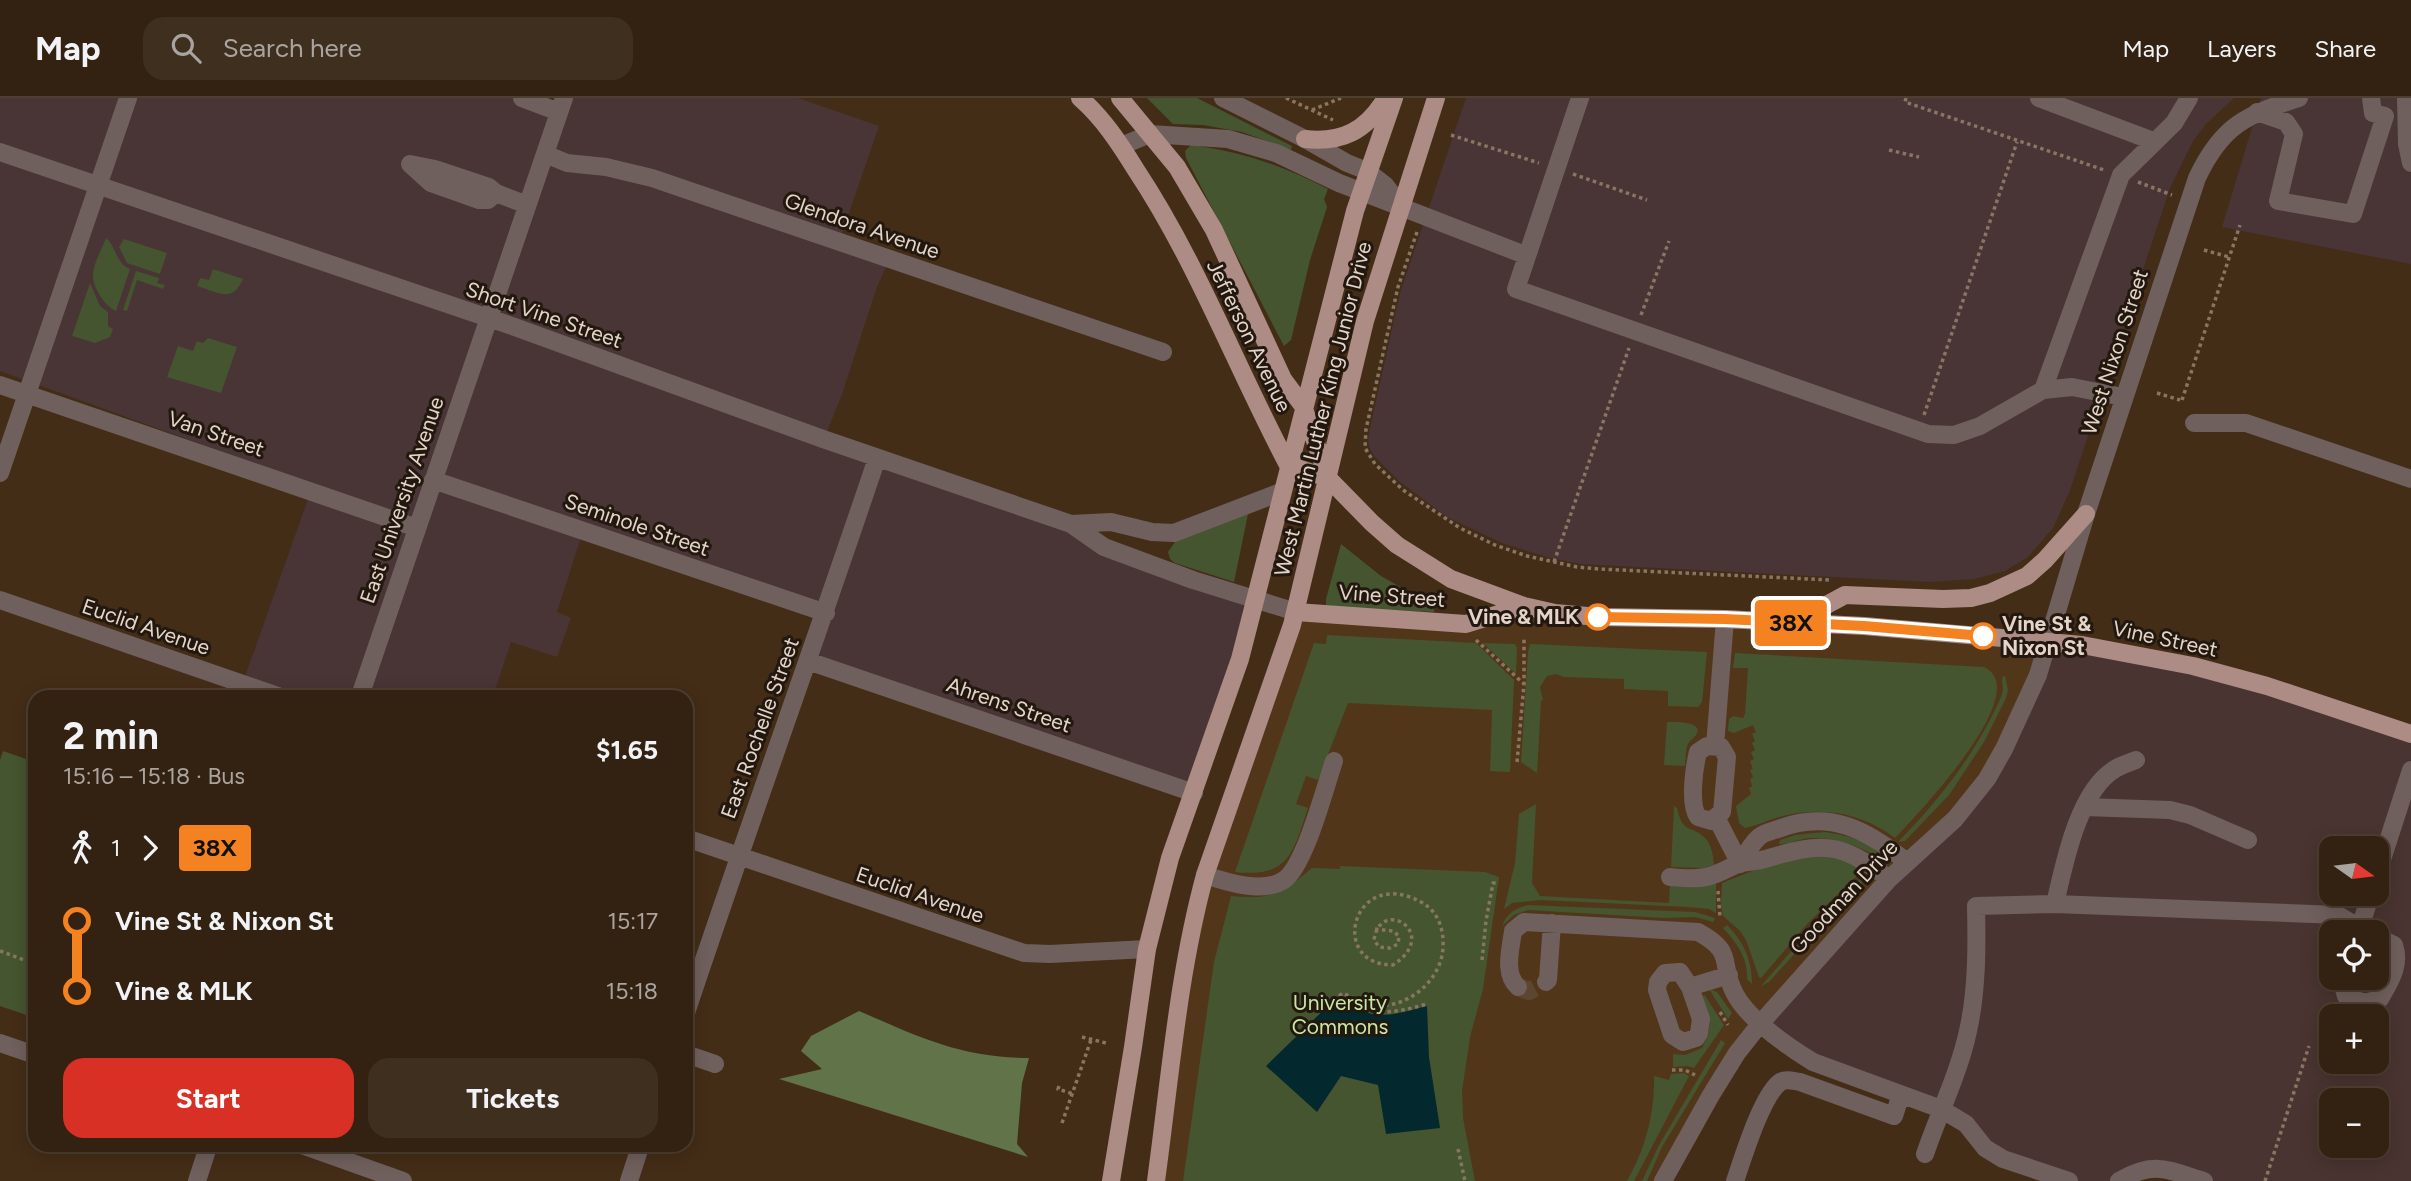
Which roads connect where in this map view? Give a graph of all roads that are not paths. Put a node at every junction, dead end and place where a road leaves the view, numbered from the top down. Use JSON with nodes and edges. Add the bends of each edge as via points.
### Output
{"nodes":[{"id":1,"x":128,"y":98,"type":"edge"},
{"id":2,"x":522,"y":98,"type":"edge"},
{"id":3,"x":1080,"y":98,"type":"edge"},
{"id":4,"x":1120,"y":98,"type":"edge"},
{"id":5,"x":1223,"y":98,"type":"edge"},
{"id":6,"x":1386,"y":98,"type":"edge"},
{"id":7,"x":1394,"y":98,"type":"edge"},
{"id":8,"x":1436,"y":98,"type":"edge"},
{"id":9,"x":1580,"y":98,"type":"edge"},
{"id":10,"x":2039,"y":98,"type":"edge"},
{"id":11,"x":2189,"y":98,"type":"edge"},
{"id":12,"x":2299,"y":98,"type":"edge"},
{"id":13,"x":2371,"y":98,"type":"edge"},
{"id":14,"x":2406,"y":98,"type":"edge"},
{"id":15,"x":562,"y":105,"type":"edge"},
{"id":16,"x":2259,"y":105,"type":"edge"},
{"id":17,"x":1150,"y":134,"type":"junction"},
{"id":18,"x":1305,"y":139,"type":"junction"},
{"id":19,"x":2153,"y":141,"type":"junction"},
{"id":20,"x":1121,"y":146,"type":"junction"},
{"id":21,"x":0,"y":152,"type":"edge"},
{"id":22,"x":545,"y":154,"type":"junction"},
{"id":23,"x":2411,"y":163,"type":"edge"},
{"id":24,"x":410,"y":164,"type":"dead end"},
{"id":25,"x":1367,"y":172,"type":"junction"},
{"id":26,"x":98,"y":186,"type":"junction"},
{"id":27,"x":1360,"y":192,"type":"junction"},
{"id":28,"x":527,"y":205,"type":"junction"},
{"id":29,"x":1401,"y":206,"type":"junction"},
{"id":30,"x":1525,"y":255,"type":"junction"},
{"id":31,"x":488,"y":319,"type":"junction"},
{"id":32,"x":1163,"y":352,"type":"dead end"},
{"id":33,"x":0,"y":385,"type":"edge"},
{"id":34,"x":2043,"y":390,"type":"junction"},
{"id":35,"x":27,"y":394,"type":"junction"},
{"id":36,"x":2123,"y":397,"type":"junction"},
{"id":37,"x":1303,"y":406,"type":"junction"},
{"id":38,"x":2194,"y":423,"type":"dead end"},
{"id":39,"x":877,"y":458,"type":"junction"},
{"id":40,"x":1288,"y":465,"type":"junction"},
{"id":41,"x":0,"y":473,"type":"edge"},
{"id":42,"x":1328,"y":478,"type":"junction"},
{"id":43,"x":2411,"y":479,"type":"edge"},
{"id":44,"x":433,"y":480,"type":"junction"},
{"id":45,"x":1281,"y":492,"type":"junction"},
{"id":46,"x":2085,"y":514,"type":"junction"},
{"id":47,"x":1071,"y":524,"type":"junction"},
{"id":48,"x":417,"y":528,"type":"junction"},
{"id":49,"x":0,"y":600,"type":"edge"},
{"id":50,"x":1256,"y":601,"type":"junction"},
{"id":51,"x":1524,"y":606,"type":"junction"},
{"id":52,"x":1296,"y":612,"type":"junction"},
{"id":53,"x":826,"y":613,"type":"junction"},
{"id":54,"x":1725,"y":619,"type":"junction"},
{"id":55,"x":1792,"y":623,"type":"junction"},
{"id":56,"x":2046,"y":641,"type":"junction"},
{"id":57,"x":808,"y":661,"type":"junction"},
{"id":58,"x":261,"y":690,"type":"edge"},
{"id":59,"x":362,"y":690,"type":"edge"},
{"id":60,"x":2411,"y":734,"type":"edge"},
{"id":61,"x":1716,"y":746,"type":"junction"},
{"id":62,"x":2136,"y":760,"type":"dead end"},
{"id":63,"x":1334,"y":761,"type":"dead end"},
{"id":64,"x":2411,"y":770,"type":"edge"},
{"id":65,"x":1194,"y":793,"type":"junction"},
{"id":66,"x":2085,"y":807,"type":"junction"},
{"id":67,"x":1717,"y":819,"type":"junction"},
{"id":68,"x":2389,"y":838,"type":"edge"},
{"id":69,"x":693,"y":840,"type":"edge"},
{"id":70,"x":2248,"y":840,"type":"dead end"},
{"id":71,"x":738,"y":856,"type":"junction"},
{"id":72,"x":1907,"y":862,"type":"junction"},
{"id":73,"x":1740,"y":864,"type":"junction"},
{"id":74,"x":1205,"y":875,"type":"junction"},
{"id":75,"x":1670,"y":877,"type":"dead end"},
{"id":76,"x":1889,"y":879,"type":"junction"},
{"id":77,"x":2055,"y":904,"type":"junction"},
{"id":78,"x":2345,"y":920,"type":"edge"},
{"id":79,"x":1552,"y":923,"type":"junction"},
{"id":80,"x":2389,"y":942,"type":"edge"},
{"id":81,"x":1147,"y":949,"type":"junction"},
{"id":82,"x":1729,"y":975,"type":"junction"},
{"id":83,"x":1546,"y":982,"type":"dead end"},
{"id":84,"x":2389,"y":983,"type":"edge"},
{"id":85,"x":1518,"y":987,"type":"dead end"},
{"id":86,"x":1690,"y":987,"type":"dead end"},
{"id":87,"x":2344,"y":990,"type":"edge"},
{"id":88,"x":2385,"y":990,"type":"edge"},
{"id":89,"x":693,"y":992,"type":"edge"},
{"id":90,"x":1760,"y":1024,"type":"junction"},
{"id":91,"x":0,"y":1043,"type":"edge"},
{"id":92,"x":28,"y":1053,"type":"edge"},
{"id":93,"x":693,"y":1056,"type":"edge"},
{"id":94,"x":715,"y":1064,"type":"dead end"},
{"id":95,"x":1901,"y":1094,"type":"junction"},
{"id":96,"x":1941,"y":1109,"type":"junction"},
{"id":97,"x":206,"y":1152,"type":"edge"},
{"id":98,"x":321,"y":1152,"type":"edge"},
{"id":99,"x":638,"y":1152,"type":"edge"},
{"id":100,"x":1925,"y":1154,"type":"dead end"},
{"id":101,"x":2044,"y":1177,"type":"edge"},
{"id":102,"x":197,"y":1181,"type":"edge"},
{"id":103,"x":403,"y":1181,"type":"edge"},
{"id":104,"x":629,"y":1181,"type":"edge"},
{"id":105,"x":1111,"y":1181,"type":"edge"},
{"id":106,"x":1156,"y":1181,"type":"edge"},
{"id":107,"x":1663,"y":1181,"type":"edge"},
{"id":108,"x":1735,"y":1181,"type":"edge"},
{"id":109,"x":2069,"y":1181,"type":"edge"},
{"id":110,"x":2119,"y":1181,"type":"edge"},
{"id":111,"x":2204,"y":1181,"type":"edge"}],
"edges":[{"from":1,"to":26,"type":"street"},
{"from":2,"to":15,"type":"street"},
{"from":3,"to":20,"type":"main road","name":"Jefferson Avenue"},
{"from":4,"to":17,"type":"main road","name":"Jefferson Avenue"},
{"from":5,"to":18,"type":"street"},
{"from":6,"to":18,"type":"main road","via":[[1350,135],[1326,141]]},
{"from":7,"to":25,"type":"main road","name":"West Martin Luther King Junior Drive"},
{"from":8,"to":29,"type":"main road","name":"West Martin Luther King Junior Drive"},
{"from":9,"to":30,"type":"street"},
{"from":10,"to":19,"type":"street"},
{"from":11,"to":19,"type":"street","via":[[2174,123]]},
{"from":12,"to":16,"type":"street"},
{"from":13,"to":16,"type":"street","via":[[2373,113],[2385,116],[2353,214],[2278,201],[2294,134],[2287,122]]},
{"from":14,"to":23,"type":"street"},
{"from":15,"to":22,"type":"street","name":"East University Avenue"},
{"from":16,"to":36,"type":"street","name":"West Nixon Street","via":[[2214,146],[2197,178]]},
{"from":17,"to":20,"type":"street"},
{"from":17,"to":27,"type":"street","via":[[1228,139],[1276,153]]},
{"from":17,"to":37,"type":"main road","name":"Jefferson Avenue","via":[[1177,167],[1214,230],[1283,379]]},
{"from":18,"to":25,"type":"street"},
{"from":19,"to":34,"type":"street","via":[[2121,175]]},
{"from":20,"to":40,"type":"main road","name":"Jefferson Avenue","via":[[1175,235]]},
{"from":21,"to":26,"type":"street","name":"Short Vine Street"},
{"from":22,"to":28,"type":"street","name":"East University Avenue"},
{"from":22,"to":32,"type":"street","name":"Glendora Avenue","via":[[567,163],[652,178]]},
{"from":24,"to":28,"type":"street","via":[[489,187]]},
{"from":25,"to":27,"type":"main road","name":"West Martin Luther King Junior Drive"},
{"from":25,"to":29,"type":"street","via":[[1385,185]]},
{"from":26,"to":31,"type":"street","name":"Short Vine Street"},
{"from":26,"to":35,"type":"street"},
{"from":27,"to":29,"type":"street"},
{"from":27,"to":37,"type":"main road","name":"West Martin Luther King Junior Drive"},
{"from":28,"to":31,"type":"street","name":"East University Avenue"},
{"from":29,"to":30,"type":"street"},
{"from":29,"to":42,"type":"main road","name":"West Martin Luther King Junior Drive","via":[[1365,321]]},
{"from":30,"to":34,"type":"street","via":[[1516,289],[1928,434],[1954,435],[1980,426]]},
{"from":31,"to":39,"type":"street","name":"Short Vine Street"},
{"from":31,"to":44,"type":"street","name":"East University Avenue"},
{"from":33,"to":35,"type":"street","name":"Van Street"},
{"from":34,"to":36,"type":"street","via":[[2072,387]]},
{"from":35,"to":41,"type":"street"},
{"from":35,"to":48,"type":"street","name":"Van Street"},
{"from":36,"to":46,"type":"street","name":"West Nixon Street"},
{"from":37,"to":40,"type":"main road","name":"West Martin Luther King Junior Drive"},
{"from":37,"to":42,"type":"main road","name":"Jefferson Avenue"},
{"from":38,"to":43,"type":"street","via":[[2246,423]]},
{"from":39,"to":47,"type":"street","name":"Short Vine Street"},
{"from":39,"to":53,"type":"street","name":"East Rochelle Street"},
{"from":40,"to":42,"type":"main road"},
{"from":40,"to":45,"type":"main road","name":"West Martin Luther King Junior Drive"},
{"from":42,"to":51,"type":"main road","name":"Vine Street","via":[[1371,523],[1419,561],[1451,579]]},
{"from":42,"to":52,"type":"main road","name":"West Martin Luther King Junior Drive"},
{"from":44,"to":48,"type":"street","name":"East University Avenue"},
{"from":44,"to":53,"type":"street","name":"Seminole Street"},
{"from":45,"to":47,"type":"street","name":"Short Vine Street","via":[[1174,533],[1111,522]]},
{"from":45,"to":50,"type":"main road","name":"West Martin Luther King Junior Drive"},
{"from":46,"to":55,"type":"main road","via":[[2027,576],[1990,593],[1943,599],[1846,595]]},
{"from":46,"to":56,"type":"street","name":"West Nixon Street"},
{"from":47,"to":50,"type":"street","name":"Short Vine Street","via":[[1104,547]]},
{"from":48,"to":59,"type":"street","name":"East University Avenue"},
{"from":49,"to":58,"type":"street","name":"Euclid Avenue"},
{"from":50,"to":52,"type":"street","name":"Short Vine Street"},
{"from":50,"to":65,"type":"main road","name":"West Martin Luther King Junior Drive"},
{"from":51,"to":52,"type":"main road","name":"Vine Street","via":[[1466,624]]},
{"from":51,"to":54,"type":"main road","name":"Vine Street","via":[[1598,617]]},
{"from":52,"to":74,"type":"main road","name":"West Martin Luther King Junior Drive"},
{"from":53,"to":57,"type":"street","name":"East Rochelle Street"},
{"from":54,"to":55,"type":"main road","name":"Vine Street"},
{"from":54,"to":61,"type":"street"},
{"from":55,"to":56,"type":"main road","name":"Vine Street"},
{"from":56,"to":60,"type":"main road","name":"Vine Street","via":[[2193,666]]},
{"from":56,"to":72,"type":"street","name":"Goodman Drive","via":[[2038,675],[1987,779],[1955,819]]},
{"from":57,"to":65,"type":"street","name":"Ahrens Street"},
{"from":57,"to":71,"type":"street","name":"East Rochelle Street"},
{"from":61,"to":67,"type":"street","via":[[1727,757],[1722,812]]},
{"from":61,"to":67,"type":"street","via":[[1698,752],[1693,810],[1698,817]]},
{"from":62,"to":66,"type":"street","via":[[2113,770]]},
{"from":63,"to":74,"type":"street","via":[[1298,866],[1283,881],[1241,885]]},
{"from":64,"to":68,"type":"street"},
{"from":65,"to":81,"type":"main road","name":"West Martin Luther King Junior Drive","via":[[1170,858]]},
{"from":66,"to":70,"type":"street","via":[[2170,810]]},
{"from":66,"to":77,"type":"street","via":[[2067,851]]},
{"from":67,"to":73,"type":"street"},
{"from":69,"to":71,"type":"street","name":"Euclid Avenue"},
{"from":71,"to":81,"type":"street","name":"Euclid Avenue","via":[[1024,953]]},
{"from":71,"to":89,"type":"street","name":"East Rochelle Street"},
{"from":72,"to":73,"type":"street","via":[[1865,832],[1819,821],[1759,836]]},
{"from":72,"to":76,"type":"street","name":"Goodman Drive"},
{"from":73,"to":75,"type":"street","via":[[1711,876]]},
{"from":73,"to":76,"type":"street","via":[[1815,846],[1865,860]]},
{"from":74,"to":106,"type":"main road","name":"West Martin Luther King Junior Drive","via":[[1185,970]]},
{"from":76,"to":90,"type":"street","name":"Goodman Drive"},
{"from":77,"to":78,"type":"street","via":[[2338,915]]},
{"from":77,"to":96,"type":"street","via":[[1976,906],[1976,966],[1968,1031]]},
{"from":79,"to":82,"type":"street","via":[[1698,932],[1715,942]]},
{"from":79,"to":83,"type":"street"},
{"from":79,"to":85,"type":"street","via":[[1524,922],[1513,931],[1509,960]]},
{"from":80,"to":84,"type":"street","via":[[2398,956]]},
{"from":81,"to":105,"type":"main road","name":"West Martin Luther King Junior Drive"},
{"from":82,"to":86,"type":"street"},
{"from":82,"to":90,"type":"street","via":[[1735,995]]},
{"from":87,"to":88,"type":"street","via":[[2346,996],[2364,1003],[2380,999]]},
{"from":90,"to":95,"type":"street","via":[[1812,1062]]},
{"from":90,"to":107,"type":"street","name":"Goodman Drive","via":[[1711,1095]]},
{"from":91,"to":92,"type":"street"},
{"from":93,"to":94,"type":"street"},
{"from":95,"to":96,"type":"street"},
{"from":95,"to":108,"type":"street","via":[[1894,1115],[1800,1082],[1779,1083],[1753,1131]]},
{"from":96,"to":100,"type":"street"},
{"from":96,"to":101,"type":"street","via":[[1966,1124],[1985,1148]]},
{"from":97,"to":102,"type":"street"},
{"from":98,"to":103,"type":"street"},
{"from":99,"to":104,"type":"street"},
{"from":101,"to":109,"type":"street"},
{"from":110,"to":111,"type":"street","via":[[2156,1167]]}]}
